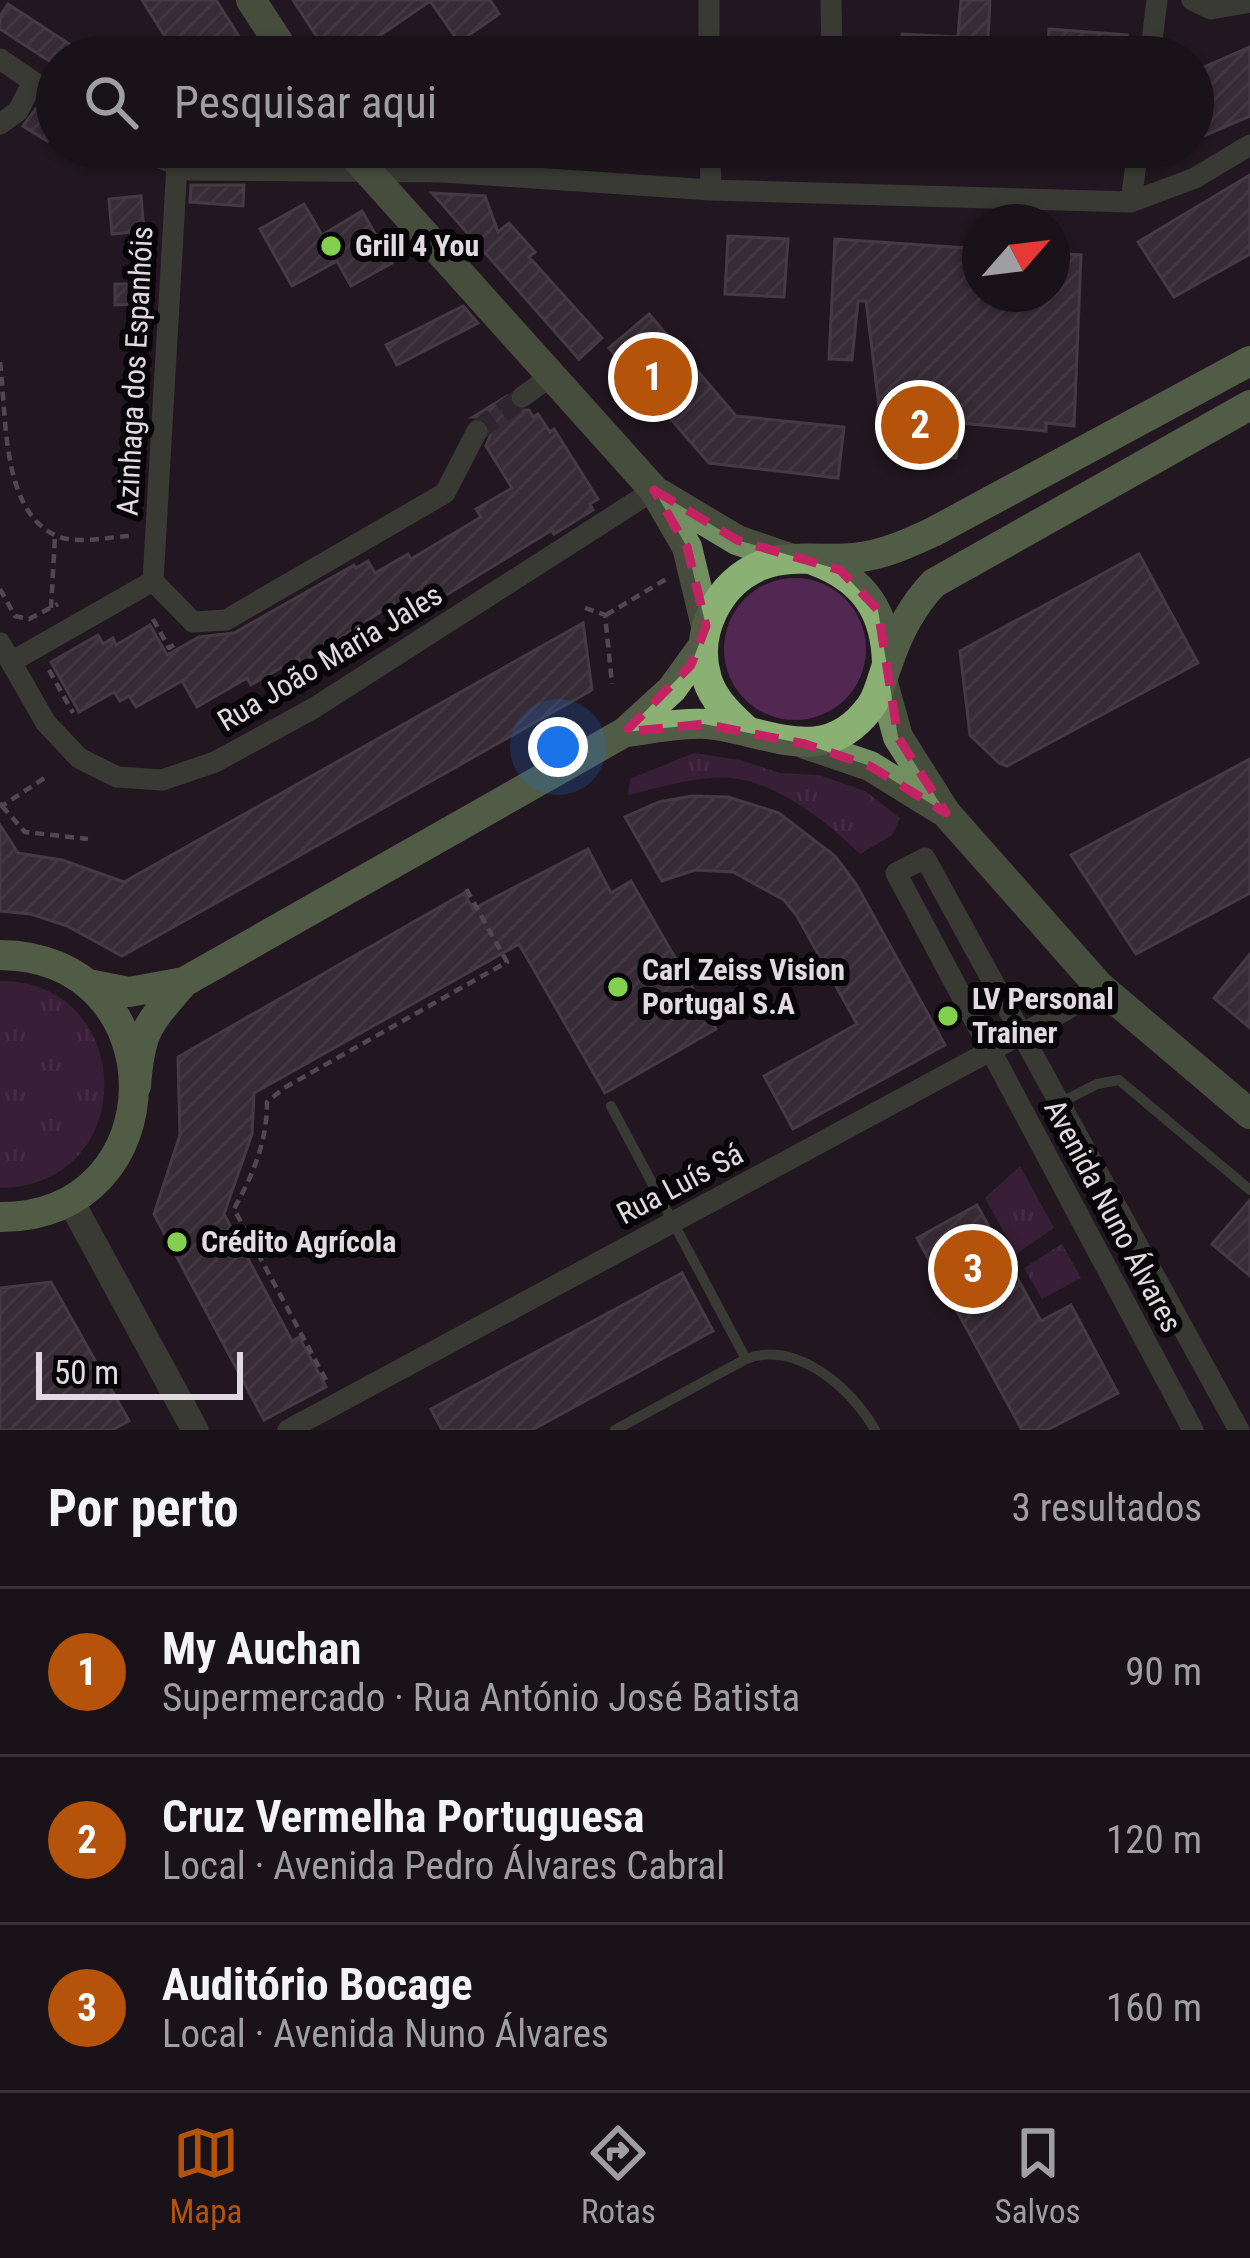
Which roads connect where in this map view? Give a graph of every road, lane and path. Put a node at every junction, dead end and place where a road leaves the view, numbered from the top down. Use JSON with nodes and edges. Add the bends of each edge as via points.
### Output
{"nodes":[{"id":1,"x":251,"y":0,"type":"edge"},
{"id":2,"x":709,"y":0,"type":"edge"},
{"id":3,"x":831,"y":0,"type":"edge"},
{"id":4,"x":1157,"y":0,"type":"edge"},
{"id":5,"x":1192,"y":0,"type":"edge"},
{"id":6,"x":1238,"y":2,"type":"edge"},
{"id":7,"x":274,"y":36,"type":"edge"},
{"id":8,"x":709,"y":36,"type":"edge"},
{"id":9,"x":832,"y":36,"type":"edge"},
{"id":10,"x":1153,"y":36,"type":"edge"},
{"id":11,"x":0,"y":59,"type":"edge"},
{"id":12,"x":33,"y":82,"type":"junction"},
{"id":13,"x":36,"y":84,"type":"edge"},
{"id":14,"x":0,"y":124,"type":"edge"},
{"id":15,"x":1250,"y":145,"type":"edge"},
{"id":16,"x":1214,"y":167,"type":"edge"},
{"id":17,"x":177,"y":168,"type":"edge"},
{"id":18,"x":185,"y":168,"type":"edge"},
{"id":19,"x":220,"y":168,"type":"edge"},
{"id":20,"x":364,"y":168,"type":"edge"},
{"id":21,"x":459,"y":168,"type":"edge"},
{"id":22,"x":710,"y":168,"type":"edge"},
{"id":23,"x":1135,"y":168,"type":"edge"},
{"id":24,"x":1212,"y":168,"type":"edge"},
{"id":25,"x":711,"y":190,"type":"junction"},
{"id":26,"x":1131,"y":202,"type":"junction"},
{"id":27,"x":1250,"y":361,"type":"edge"},
{"id":28,"x":0,"y":362,"type":"edge"},
{"id":29,"x":550,"y":377,"type":"junction"},
{"id":30,"x":522,"y":397,"type":"tunnel mouth"},
{"id":31,"x":1250,"y":405,"type":"edge"},
{"id":32,"x":476,"y":431,"type":"tunnel mouth"},
{"id":33,"x":655,"y":490,"type":"junction"},
{"id":34,"x":55,"y":534,"type":"junction"},
{"id":35,"x":141,"y":536,"type":"dead end"},
{"id":36,"x":803,"y":560,"type":"junction"},
{"id":37,"x":673,"y":574,"type":"dead end"},
{"id":38,"x":153,"y":581,"type":"junction"},
{"id":39,"x":0,"y":589,"type":"edge"},
{"id":40,"x":69,"y":599,"type":"dead end"},
{"id":41,"x":51,"y":608,"type":"junction"},
{"id":42,"x":585,"y":608,"type":"dead end"},
{"id":43,"x":604,"y":615,"type":"junction"},
{"id":44,"x":704,"y":636,"type":"junction"},
{"id":45,"x":6,"y":652,"type":"edge"},
{"id":46,"x":885,"y":674,"type":"junction"},
{"id":47,"x":612,"y":684,"type":"dead end"},
{"id":48,"x":746,"y":730,"type":"junction"},
{"id":49,"x":625,"y":732,"type":"junction"},
{"id":50,"x":806,"y":744,"type":"junction"},
{"id":51,"x":49,"y":775,"type":"dead end"},
{"id":52,"x":1,"y":805,"type":"edge"},
{"id":53,"x":946,"y":813,"type":"junction"},
{"id":54,"x":88,"y":839,"type":"dead end"},
{"id":55,"x":464,"y":885,"type":"dead end"},
{"id":56,"x":0,"y":955,"type":"edge"},
{"id":57,"x":184,"y":982,"type":"junction"},
{"id":58,"x":88,"y":984,"type":"junction"},
{"id":59,"x":1099,"y":986,"type":"junction"},
{"id":60,"x":1021,"y":1034,"type":"junction"},
{"id":61,"x":990,"y":1050,"type":"junction"},
{"id":62,"x":136,"y":1086,"type":"junction"},
{"id":63,"x":1060,"y":1103,"type":"junction"},
{"id":64,"x":611,"y":1106,"type":"dead end"},
{"id":65,"x":1250,"y":1114,"type":"edge"},
{"id":66,"x":1250,"y":1190,"type":"edge"},
{"id":67,"x":70,"y":1200,"type":"junction"},
{"id":68,"x":0,"y":1217,"type":"edge"},
{"id":69,"x":672,"y":1222,"type":"junction"},
{"id":70,"x":746,"y":1359,"type":"junction"},
{"id":71,"x":332,"y":1390,"type":"dead end"},
{"id":72,"x":196,"y":1430,"type":"edge"},
{"id":73,"x":288,"y":1430,"type":"edge"},
{"id":74,"x":615,"y":1430,"type":"edge"},
{"id":75,"x":875,"y":1430,"type":"edge"},
{"id":76,"x":1193,"y":1430,"type":"edge"},
{"id":77,"x":1239,"y":1430,"type":"edge"}],
"edges":[{"from":1,"to":7,"type":"main road"},
{"from":2,"to":8,"type":"street"},
{"from":3,"to":9,"type":"street"},
{"from":4,"to":10,"type":"street"},
{"from":5,"to":6,"type":"street","via":[[1211,9]]},
{"from":11,"to":12,"type":"street"},
{"from":12,"to":13,"type":"street"},
{"from":12,"to":14,"type":"street"},
{"from":15,"to":16,"type":"street"},
{"from":17,"to":38,"type":"street","name":"Azinhaga dos Espanhóis"},
{"from":18,"to":19,"type":"street"},
{"from":20,"to":29,"type":"main road"},
{"from":21,"to":25,"type":"street"},
{"from":22,"to":25,"type":"street"},
{"from":23,"to":26,"type":"street"},
{"from":24,"to":26,"type":"street"},
{"from":25,"to":26,"type":"street"},
{"from":27,"to":36,"type":"main road","via":[[891,551]]},
{"from":28,"to":34,"type":"path","via":[[11,481],[37,524]]},
{"from":29,"to":30,"type":"street"},
{"from":29,"to":33,"type":"main road"},
{"from":31,"to":46,"type":"main road","via":[[934,583],[913,605]]},
{"from":32,"to":38,"type":"street","via":[[445,493],[226,620],[193,622]]},
{"from":33,"to":36,"type":"main road","via":[[737,539]]},
{"from":33,"to":44,"type":"main road","via":[[687,548]]},
{"from":33,"to":45,"type":"street","name":"Rua João Maria Jales","via":[[314,708],[215,762],[161,779],[117,777],[79,758],[46,723]]},
{"from":34,"to":35,"type":"path"},
{"from":34,"to":41,"type":"path"},
{"from":36,"to":44,"type":"main road","via":[[764,564],[738,578]]},
{"from":36,"to":46,"type":"main road","via":[[851,579],[878,610],[887,636]]},
{"from":37,"to":43,"type":"path"},
{"from":38,"to":45,"type":"street"},
{"from":39,"to":41,"type":"path","via":[[15,616]]},
{"from":40,"to":41,"type":"path"},
{"from":42,"to":43,"type":"path"},
{"from":43,"to":47,"type":"path"},
{"from":44,"to":48,"type":"main road","via":[[707,679]]},
{"from":44,"to":49,"type":"main road","via":[[672,689]]},
{"from":46,"to":50,"type":"main road","via":[[853,725]]},
{"from":46,"to":53,"type":"main road","via":[[898,736]]},
{"from":48,"to":49,"type":"main road","via":[[704,724]]},
{"from":48,"to":50,"type":"main road"},
{"from":49,"to":57,"type":"main road"},
{"from":50,"to":53,"type":"main road","via":[[870,766]]},
{"from":51,"to":52,"type":"path"},
{"from":52,"to":54,"type":"path","via":[[25,832]]},
{"from":53,"to":59,"type":"main road"},
{"from":55,"to":71,"type":"path","via":[[507,962],[267,1102],[256,1169],[234,1209]]},
{"from":56,"to":58,"type":"main road","via":[[43,961]]},
{"from":57,"to":58,"type":"main road","via":[[129,992]]},
{"from":57,"to":62,"type":"main road","via":[[139,1043]]},
{"from":58,"to":62,"type":"main road","via":[[118,1019]]},
{"from":59,"to":60,"type":"street","name":"Rua Luís Sá"},
{"from":59,"to":65,"type":"main road"},
{"from":60,"to":61,"type":"street","name":"Rua Luís Sá"},
{"from":60,"to":61,"type":"street","name":"Avenida Nuno Álvares","via":[[926,858],[896,874]]},
{"from":60,"to":63,"type":"street","name":"Avenida Nuno Álvares"},
{"from":61,"to":69,"type":"street","name":"Rua Luís Sá"},
{"from":61,"to":76,"type":"street","name":"Avenida Nuno Álvares"},
{"from":62,"to":67,"type":"main road","via":[[118,1152]]},
{"from":63,"to":66,"type":"lane","via":[[1119,1080]]},
{"from":63,"to":77,"type":"street","name":"Avenida Nuno Álvares"},
{"from":64,"to":69,"type":"lane"},
{"from":67,"to":68,"type":"main road"},
{"from":67,"to":72,"type":"street"},
{"from":69,"to":70,"type":"lane"},
{"from":69,"to":73,"type":"street","name":"Rua Luís Sá"},
{"from":70,"to":74,"type":"lane"},
{"from":70,"to":75,"type":"lane","via":[[770,1353],[809,1365]]}]}
